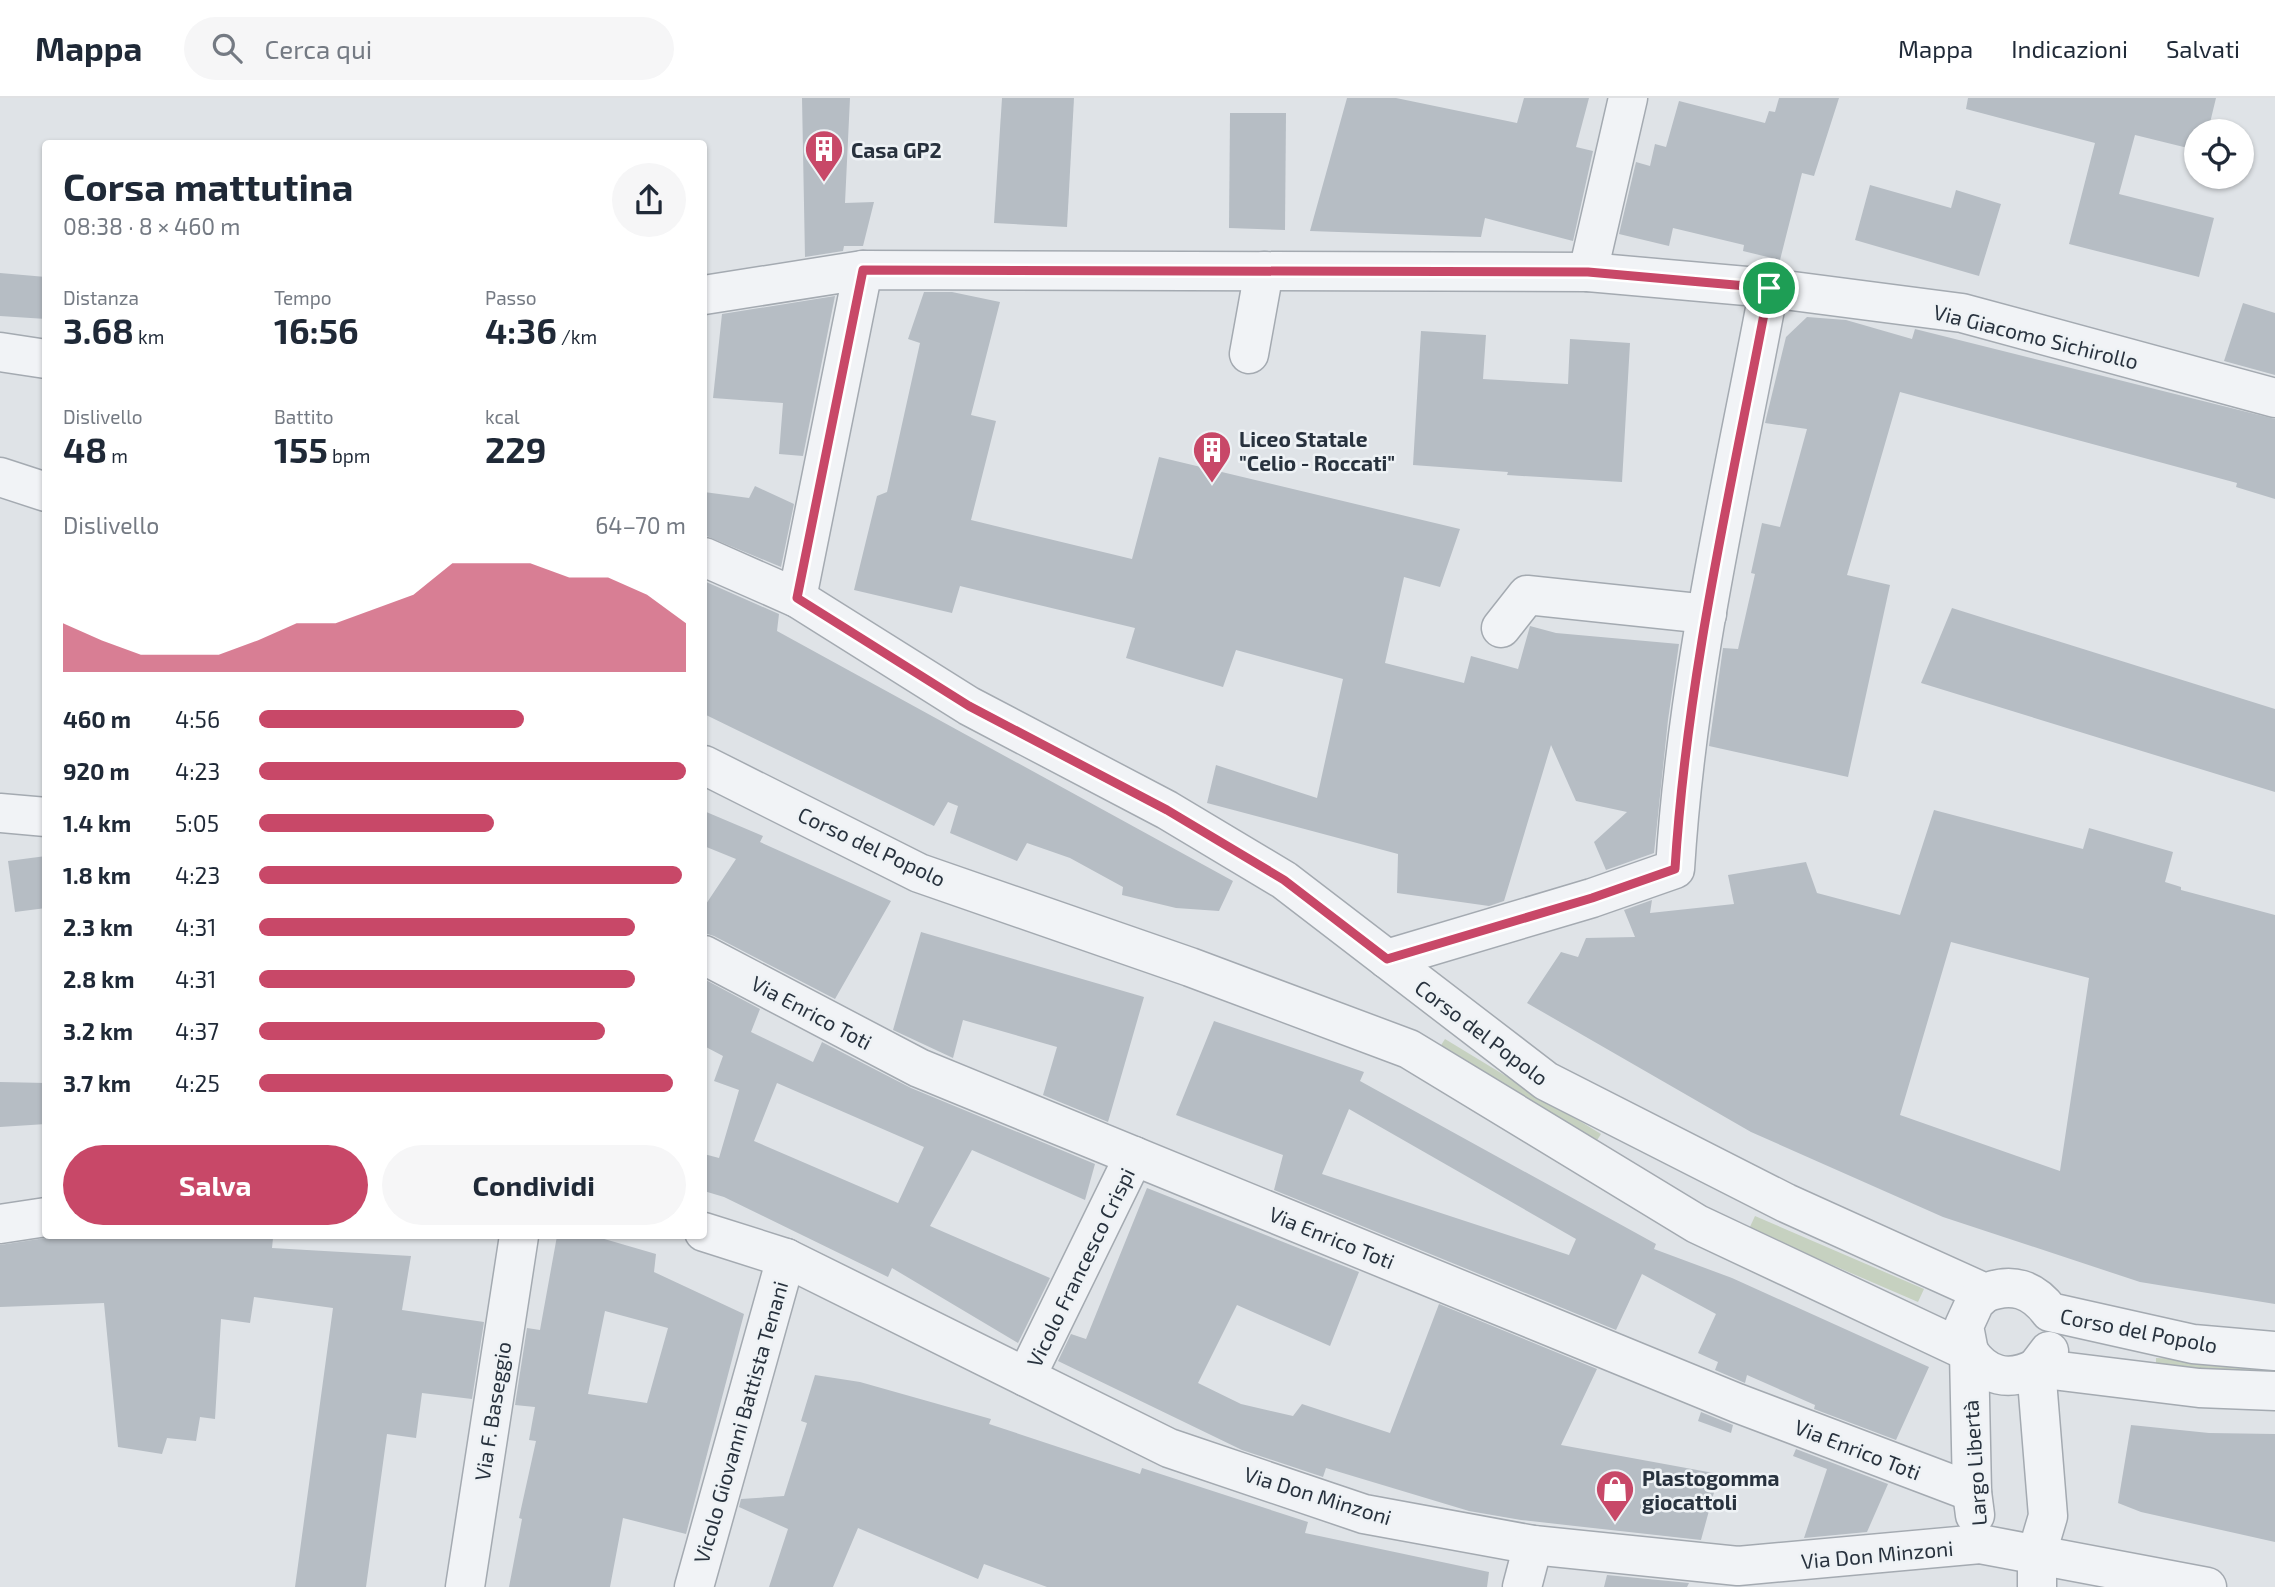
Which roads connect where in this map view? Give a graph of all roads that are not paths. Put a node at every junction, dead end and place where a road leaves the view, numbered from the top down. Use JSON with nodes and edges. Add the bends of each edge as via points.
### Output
{"nodes":[{"id":1,"x":1628,"y":98,"type":"edge"},
{"id":2,"x":863,"y":270,"type":"junction"},
{"id":3,"x":1264,"y":271,"type":"junction"},
{"id":4,"x":1588,"y":272,"type":"junction"},
{"id":5,"x":1769,"y":288,"type":"junction"},
{"id":6,"x":707,"y":295,"type":"edge"},
{"id":7,"x":0,"y":352,"type":"edge"},
{"id":8,"x":1249,"y":354,"type":"dead end"},
{"id":9,"x":42,"y":358,"type":"edge"},
{"id":10,"x":2275,"y":398,"type":"edge"},
{"id":11,"x":0,"y":477,"type":"edge"},
{"id":12,"x":42,"y":491,"type":"edge"},
{"id":13,"x":707,"y":558,"type":"edge"},
{"id":14,"x":797,"y":598,"type":"junction"},
{"id":15,"x":1707,"y":614,"type":"junction"},
{"id":16,"x":1501,"y":628,"type":"dead end"},
{"id":17,"x":707,"y":767,"type":"edge"},
{"id":18,"x":0,"y":813,"type":"edge"},
{"id":19,"x":42,"y":817,"type":"edge"},
{"id":20,"x":707,"y":957,"type":"edge"},
{"id":21,"x":1387,"y":959,"type":"junction"},
{"id":22,"x":1134,"y":1156,"type":"junction"},
{"id":23,"x":42,"y":1218,"type":"edge"},
{"id":24,"x":0,"y":1224,"type":"edge"},
{"id":25,"x":707,"y":1233,"type":"edge"},
{"id":26,"x":519,"y":1239,"type":"edge"},
{"id":27,"x":786,"y":1258,"type":"junction"},
{"id":28,"x":1985,"y":1293,"type":"junction"},
{"id":29,"x":2050,"y":1312,"type":"junction"},
{"id":30,"x":2275,"y":1351,"type":"edge"},
{"id":31,"x":1969,"y":1352,"type":"junction"},
{"id":32,"x":2036,"y":1368,"type":"junction"},
{"id":33,"x":1026,"y":1377,"type":"junction"},
{"id":34,"x":2275,"y":1391,"type":"edge"},
{"id":35,"x":1972,"y":1492,"type":"junction"},
{"id":36,"x":1533,"y":1545,"type":"junction"},
{"id":37,"x":1980,"y":1545,"type":"junction"},
{"id":38,"x":2037,"y":1570,"type":"edge"},
{"id":39,"x":466,"y":1587,"type":"edge"},
{"id":40,"x":694,"y":1587,"type":"edge"},
{"id":41,"x":1522,"y":1587,"type":"edge"},
{"id":42,"x":2207,"y":1587,"type":"edge"}],
"edges":[{"from":1,"to":4,"type":"street"},
{"from":2,"to":3,"type":"street","name":"Via Giacomo Sichirollo"},
{"from":2,"to":6,"type":"street","name":"Via Giacomo Sichirollo"},
{"from":2,"to":14,"type":"street"},
{"from":3,"to":4,"type":"street","name":"Via Giacomo Sichirollo"},
{"from":3,"to":8,"type":"street"},
{"from":4,"to":5,"type":"street","name":"Via Giacomo Sichirollo"},
{"from":5,"to":10,"type":"street","name":"Via Giacomo Sichirollo","via":[[1962,313]]},
{"from":5,"to":15,"type":"street"},
{"from":7,"to":9,"type":"street"},
{"from":11,"to":12,"type":"street"},
{"from":13,"to":14,"type":"street","name":"Corso del Popolo"},
{"from":14,"to":21,"type":"street","name":"Corso del Popolo","via":[[969,706],[1167,810],[1284,880]]},
{"from":15,"to":16,"type":"street","via":[[1527,595]]},
{"from":15,"to":21,"type":"street","via":[[1679,805],[1675,869]]},
{"from":17,"to":31,"type":"street","name":"Corso del Popolo","via":[[919,873],[1409,1049],[1698,1224]]},
{"from":18,"to":19,"type":"street"},
{"from":20,"to":22,"type":"street","name":"Via Enrico Toti","via":[[919,1068]]},
{"from":21,"to":28,"type":"street","name":"Corso del Popolo","via":[[1546,1081],[1786,1203]]},
{"from":22,"to":33,"type":"street","name":"Vicolo Francesco Crispi"},
{"from":22,"to":35,"type":"street","name":"Via Enrico Toti","via":[[1737,1403]]},
{"from":23,"to":24,"type":"street"},
{"from":25,"to":27,"type":"street","name":"Via Don Minzoni"},
{"from":26,"to":39,"type":"street","name":"Via F. Baseggio"},
{"from":27,"to":33,"type":"street","name":"Via Don Minzoni"},
{"from":27,"to":40,"type":"street","name":"Vicolo Giovanni Battista Tenani"},
{"from":28,"to":29,"type":"street","name":"Corso del Popolo","via":[[2014,1287],[2029,1291]]},
{"from":28,"to":31,"type":"street","name":"Largo Libertà","via":[[1975,1302],[1964,1326]]},
{"from":29,"to":30,"type":"street","name":"Corso del Popolo","via":[[2193,1344]]},
{"from":29,"to":32,"type":"street","via":[[2053,1342]]},
{"from":31,"to":32,"type":"street","name":"Corso del Popolo","via":[[1986,1371],[1998,1376]]},
{"from":31,"to":35,"type":"street","name":"Largo Libertà"},
{"from":32,"to":34,"type":"street","name":"Corso del Popolo","via":[[2199,1388]]},
{"from":32,"to":38,"type":"street","via":[[2048,1516]]},
{"from":33,"to":36,"type":"street","name":"Via Don Minzoni","via":[[1169,1448],[1364,1514]]},
{"from":35,"to":37,"type":"street","name":"Largo Libertà"},
{"from":36,"to":37,"type":"street","name":"Via Don Minzoni","via":[[1738,1566]]},
{"from":36,"to":41,"type":"street"},
{"from":37,"to":38,"type":"street","name":"Largo Libertà"},
{"from":38,"to":42,"type":"street","name":"Largo Libertà"}]}
